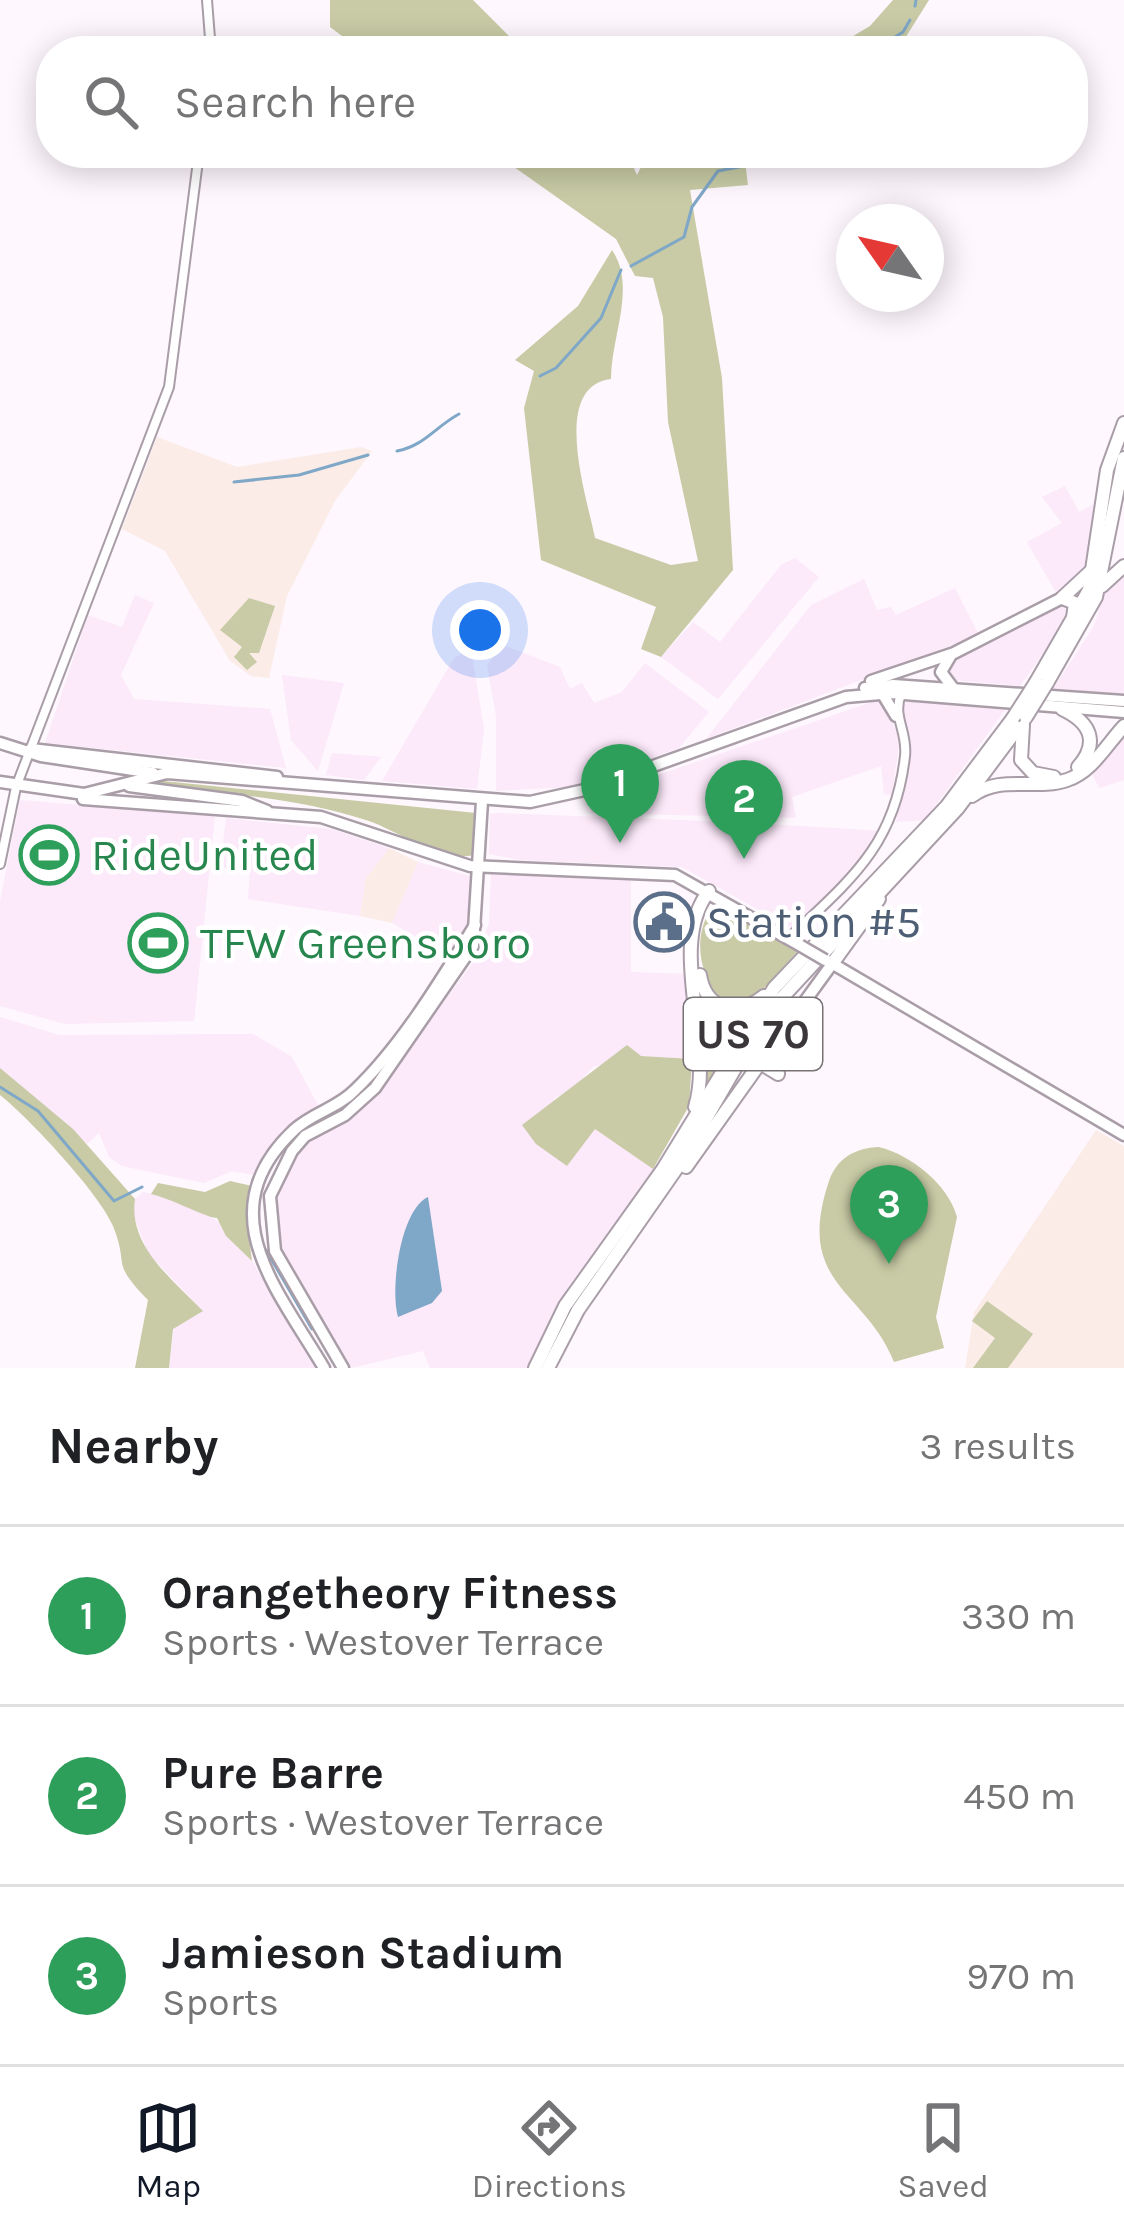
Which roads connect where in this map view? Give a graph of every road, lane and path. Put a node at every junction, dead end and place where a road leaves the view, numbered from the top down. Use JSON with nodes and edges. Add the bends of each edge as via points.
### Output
{"nodes":[{"id":1,"x":207,"y":0,"type":"edge"},
{"id":2,"x":210,"y":36,"type":"edge"},
{"id":3,"x":197,"y":168,"type":"edge"},
{"id":4,"x":1124,"y":423,"type":"edge"},
{"id":5,"x":1124,"y":458,"type":"edge"},
{"id":6,"x":1111,"y":525,"type":"junction"},
{"id":7,"x":1124,"y":551,"type":"edge"},
{"id":8,"x":1095,"y":564,"type":"junction"},
{"id":9,"x":1124,"y":566,"type":"edge"},
{"id":10,"x":1062,"y":598,"type":"junction"},
{"id":11,"x":1094,"y":604,"type":"junction"},
{"id":12,"x":1071,"y":625,"type":"junction"},
{"id":13,"x":954,"y":653,"type":"junction"},
{"id":14,"x":914,"y":669,"type":"junction"},
{"id":15,"x":1042,"y":682,"type":"junction"},
{"id":16,"x":858,"y":689,"type":"junction"},
{"id":17,"x":954,"y":689,"type":"junction"},
{"id":18,"x":903,"y":690,"type":"junction"},
{"id":19,"x":882,"y":693,"type":"junction"},
{"id":20,"x":846,"y":697,"type":"junction"},
{"id":21,"x":1124,"y":701,"type":"edge"},
{"id":22,"x":1062,"y":709,"type":"junction"},
{"id":23,"x":1124,"y":712,"type":"edge"},
{"id":24,"x":896,"y":716,"type":"junction"},
{"id":25,"x":1019,"y":718,"type":"junction"},
{"id":26,"x":1124,"y":726,"type":"edge"},
{"id":27,"x":0,"y":742,"type":"edge"},
{"id":28,"x":31,"y":749,"type":"junction"},
{"id":29,"x":153,"y":773,"type":"junction"},
{"id":30,"x":274,"y":777,"type":"junction"},
{"id":31,"x":0,"y":782,"type":"edge"},
{"id":32,"x":301,"y":783,"type":"junction"},
{"id":33,"x":126,"y":785,"type":"junction"},
{"id":34,"x":16,"y":787,"type":"junction"},
{"id":35,"x":0,"y":791,"type":"edge"},
{"id":36,"x":67,"y":793,"type":"junction"},
{"id":37,"x":190,"y":794,"type":"junction"},
{"id":38,"x":482,"y":801,"type":"junction"},
{"id":39,"x":147,"y":805,"type":"junction"},
{"id":40,"x":952,"y":808,"type":"junction"},
{"id":41,"x":267,"y":811,"type":"junction"},
{"id":42,"x":0,"y":864,"type":"edge"},
{"id":43,"x":481,"y":866,"type":"junction"},
{"id":44,"x":897,"y":874,"type":"junction"},
{"id":45,"x":709,"y":892,"type":"junction"},
{"id":46,"x":477,"y":922,"type":"junction"},
{"id":47,"x":788,"y":939,"type":"junction"},
{"id":48,"x":829,"y":962,"type":"junction"},
{"id":49,"x":774,"y":988,"type":"junction"},
{"id":50,"x":787,"y":1026,"type":"junction"},
{"id":51,"x":760,"y":1063,"type":"junction"},
{"id":52,"x":778,"y":1074,"type":"joint"},
{"id":53,"x":687,"y":1129,"type":"junction"},
{"id":54,"x":1124,"y":1135,"type":"edge"},
{"id":55,"x":644,"y":1219,"type":"junction"},
{"id":56,"x":324,"y":1368,"type":"edge"},
{"id":57,"x":343,"y":1368,"type":"edge"},
{"id":58,"x":535,"y":1368,"type":"edge"},
{"id":59,"x":551,"y":1368,"type":"edge"}],
"edges":[{"from":1,"to":2,"type":"street"},
{"from":3,"to":28,"type":"street","via":[[169,387]]},
{"from":4,"to":8,"type":"highway","number":"US 70","via":[[1107,470]]},
{"from":5,"to":6,"type":"highway","number":"US 70"},
{"from":6,"to":7,"type":"highway"},
{"from":6,"to":11,"type":"highway","number":"US 70"},
{"from":8,"to":10,"type":"highway"},
{"from":8,"to":12,"type":"highway","number":"US 70"},
{"from":9,"to":11,"type":"highway","via":[[1104,581]]},
{"from":10,"to":12,"type":"highway","via":[[1076,605]]},
{"from":10,"to":13,"type":"main road"},
{"from":11,"to":15,"type":"highway","number":"US 70"},
{"from":12,"to":15,"type":"highway","number":"US 70"},
{"from":13,"to":14,"type":"main road"},
{"from":13,"to":17,"type":"main road","via":[[941,672]]},
{"from":14,"to":16,"type":"main road"},
{"from":14,"to":18,"type":"main road"},
{"from":15,"to":25,"type":"highway","number":"US 70","bridge":true},
{"from":16,"to":18,"type":"main road"},
{"from":16,"to":20,"type":"main road"},
{"from":17,"to":18,"type":"main road"},
{"from":17,"to":21,"type":"main road"},
{"from":18,"to":19,"type":"main road"},
{"from":18,"to":22,"type":"main road"},
{"from":18,"to":24,"type":"street"},
{"from":19,"to":20,"type":"main road"},
{"from":19,"to":24,"type":"main road"},
{"from":20,"to":38,"type":"main road","via":[[573,794]]},
{"from":22,"to":23,"type":"main road"},
{"from":22,"to":25,"type":"highway","via":[[1081,718],[1091,740],[1080,766],[1054,777],[1021,760]]},
{"from":24,"to":47,"type":"street","via":[[906,744],[888,830],[857,873]]},
{"from":25,"to":40,"type":"highway","number":"US 70"},
{"from":26,"to":40,"type":"highway","via":[[1079,775],[990,785]]},
{"from":27,"to":28,"type":"main road"},
{"from":28,"to":29,"type":"main road"},
{"from":28,"to":30,"type":"main road"},
{"from":28,"to":34,"type":"street"},
{"from":29,"to":30,"type":"main road"},
{"from":29,"to":32,"type":"main road"},
{"from":29,"to":33,"type":"main road"},
{"from":30,"to":32,"type":"main road"},
{"from":31,"to":34,"type":"main road"},
{"from":32,"to":38,"type":"main road"},
{"from":33,"to":36,"type":"main road"},
{"from":33,"to":37,"type":"main road"},
{"from":34,"to":35,"type":"main road"},
{"from":34,"to":36,"type":"main road"},
{"from":34,"to":42,"type":"street"},
{"from":36,"to":39,"type":"main road"},
{"from":37,"to":39,"type":"main road","via":[[152,794]]},
{"from":37,"to":41,"type":"main road"},
{"from":38,"to":43,"type":"main road"},
{"from":39,"to":41,"type":"main road"},
{"from":40,"to":44,"type":"highway","number":"US 70"},
{"from":40,"to":49,"type":"highway","number":"US 70"},
{"from":41,"to":43,"type":"main road","via":[[335,820],[430,857]]},
{"from":43,"to":45,"type":"main road","via":[[675,875]]},
{"from":43,"to":46,"type":"main road"},
{"from":44,"to":48,"type":"highway"},
{"from":44,"to":55,"type":"highway","number":"US 70","via":[[766,1015]]},
{"from":45,"to":47,"type":"main road"},
{"from":45,"to":49,"type":"highway","via":[[698,932],[705,993],[738,1010]]},
{"from":45,"to":53,"type":"highway","via":[[692,928],[700,1078]]},
{"from":46,"to":56,"type":"main road","via":[[354,1092],[290,1135],[257,1186],[257,1252]]},
{"from":46,"to":57,"type":"main road","via":[[473,946],[375,1088],[305,1136],[270,1196],[275,1251]]},
{"from":47,"to":48,"type":"main road","bridge":true},
{"from":48,"to":50,"type":"main road"},
{"from":48,"to":54,"type":"main road"},
{"from":49,"to":53,"type":"highway","number":"US 70"},
{"from":50,"to":51,"type":"main road"},
{"from":50,"to":52,"type":"main road"},
{"from":51,"to":52,"type":"highway"},
{"from":51,"to":55,"type":"highway"},
{"from":53,"to":58,"type":"highway","number":"US 70","via":[[565,1306]]},
{"from":55,"to":59,"type":"highway","number":"US 70","via":[[566,1330]]}]}
